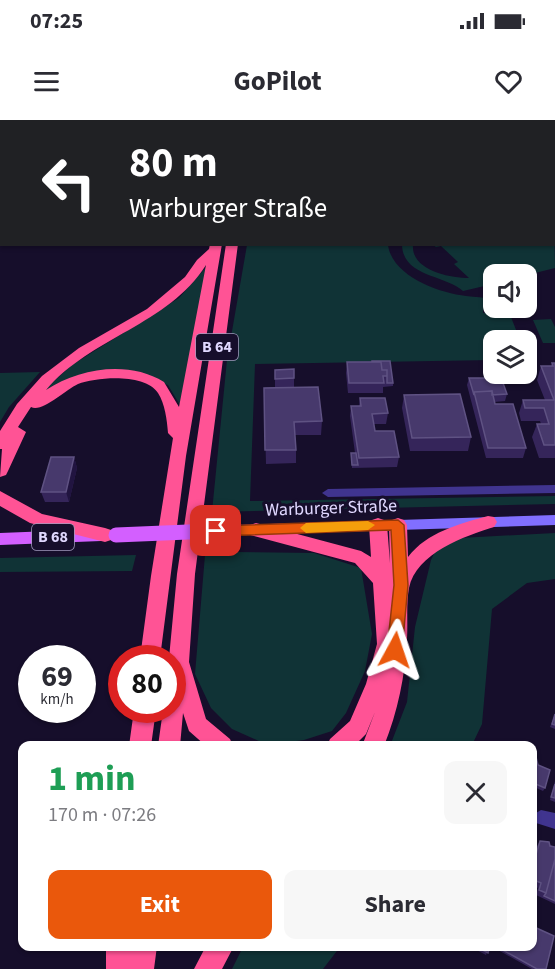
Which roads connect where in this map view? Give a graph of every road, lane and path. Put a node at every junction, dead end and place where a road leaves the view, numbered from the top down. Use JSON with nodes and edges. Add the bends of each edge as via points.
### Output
{"nodes":[{"id":1,"x":232,"y":246,"type":"edge"},
{"id":2,"x":215,"y":248,"type":"edge"},
{"id":3,"x":0,"y":444,"type":"edge"},
{"id":4,"x":178,"y":456,"type":"junction"},
{"id":5,"x":0,"y":471,"type":"edge"},
{"id":6,"x":555,"y":489,"type":"edge"},
{"id":7,"x":328,"y":493,"type":"dead end"},
{"id":8,"x":0,"y":497,"type":"edge"},
{"id":9,"x":555,"y":520,"type":"edge"},
{"id":10,"x":488,"y":522,"type":"junction"},
{"id":11,"x":388,"y":525,"type":"junction"},
{"id":12,"x":256,"y":530,"type":"junction"},
{"id":13,"x":110,"y":535,"type":"junction"},
{"id":14,"x":0,"y":539,"type":"edge"},
{"id":15,"x":392,"y":584,"type":"junction"},
{"id":16,"x":152,"y":645,"type":"edge"},
{"id":17,"x":180,"y":645,"type":"edge"},
{"id":18,"x":186,"y":685,"type":"edge"},
{"id":19,"x":143,"y":723,"type":"edge"},
{"id":20,"x":172,"y":723,"type":"edge"},
{"id":21,"x":141,"y":741,"type":"edge"},
{"id":22,"x":170,"y":741,"type":"edge"},
{"id":23,"x":216,"y":741,"type":"edge"},
{"id":24,"x":344,"y":741,"type":"edge"},
{"id":25,"x":376,"y":741,"type":"edge"},
{"id":26,"x":119,"y":951,"type":"edge"},
{"id":27,"x":143,"y":951,"type":"edge"},
{"id":28,"x":218,"y":951,"type":"edge"},
{"id":29,"x":118,"y":969,"type":"edge"},
{"id":30,"x":141,"y":969,"type":"edge"},
{"id":31,"x":207,"y":969,"type":"edge"}],
"edges":[{"from":1,"to":17,"type":"highway","number":"B 64","via":[[186,574]]},
{"from":2,"to":3,"type":"highway","via":[[190,280],[152,312],[84,351],[47,379],[22,408]]},
{"from":2,"to":4,"type":"highway","number":"B 64"},
{"from":4,"to":5,"type":"highway","via":[[174,413],[162,388],[151,380],[110,373],[89,376],[48,394],[29,414]]},
{"from":4,"to":16,"type":"highway","number":"B 64"},
{"from":6,"to":7,"type":"street","name":"Warburger Straße"},
{"from":8,"to":13,"type":"highway","via":[[36,519]]},
{"from":9,"to":10,"type":"main road","name":"Warburger Straße"},
{"from":10,"to":11,"type":"main road","name":"Warburger Straße"},
{"from":10,"to":15,"type":"highway","via":[[439,539]]},
{"from":11,"to":12,"type":"main road","name":"Warburger Straße","number":"B 68"},
{"from":11,"to":15,"type":"highway"},
{"from":12,"to":13,"type":"main road","name":"Warburger Straße","number":"B 68","bridge":true},
{"from":12,"to":15,"type":"highway","via":[[361,558]]},
{"from":13,"to":14,"type":"main road","name":"Warburger Straße","number":"B 68"},
{"from":15,"to":24,"type":"highway","via":[[387,644],[376,684],[358,728]]},
{"from":15,"to":25,"type":"highway","via":[[391,694]]},
{"from":18,"to":23,"type":"highway","via":[[197,724]]},
{"from":19,"to":21,"type":"highway"},
{"from":20,"to":22,"type":"highway","number":"B 64"},
{"from":26,"to":29,"type":"highway"},
{"from":27,"to":30,"type":"highway"},
{"from":28,"to":31,"type":"highway"}]}
